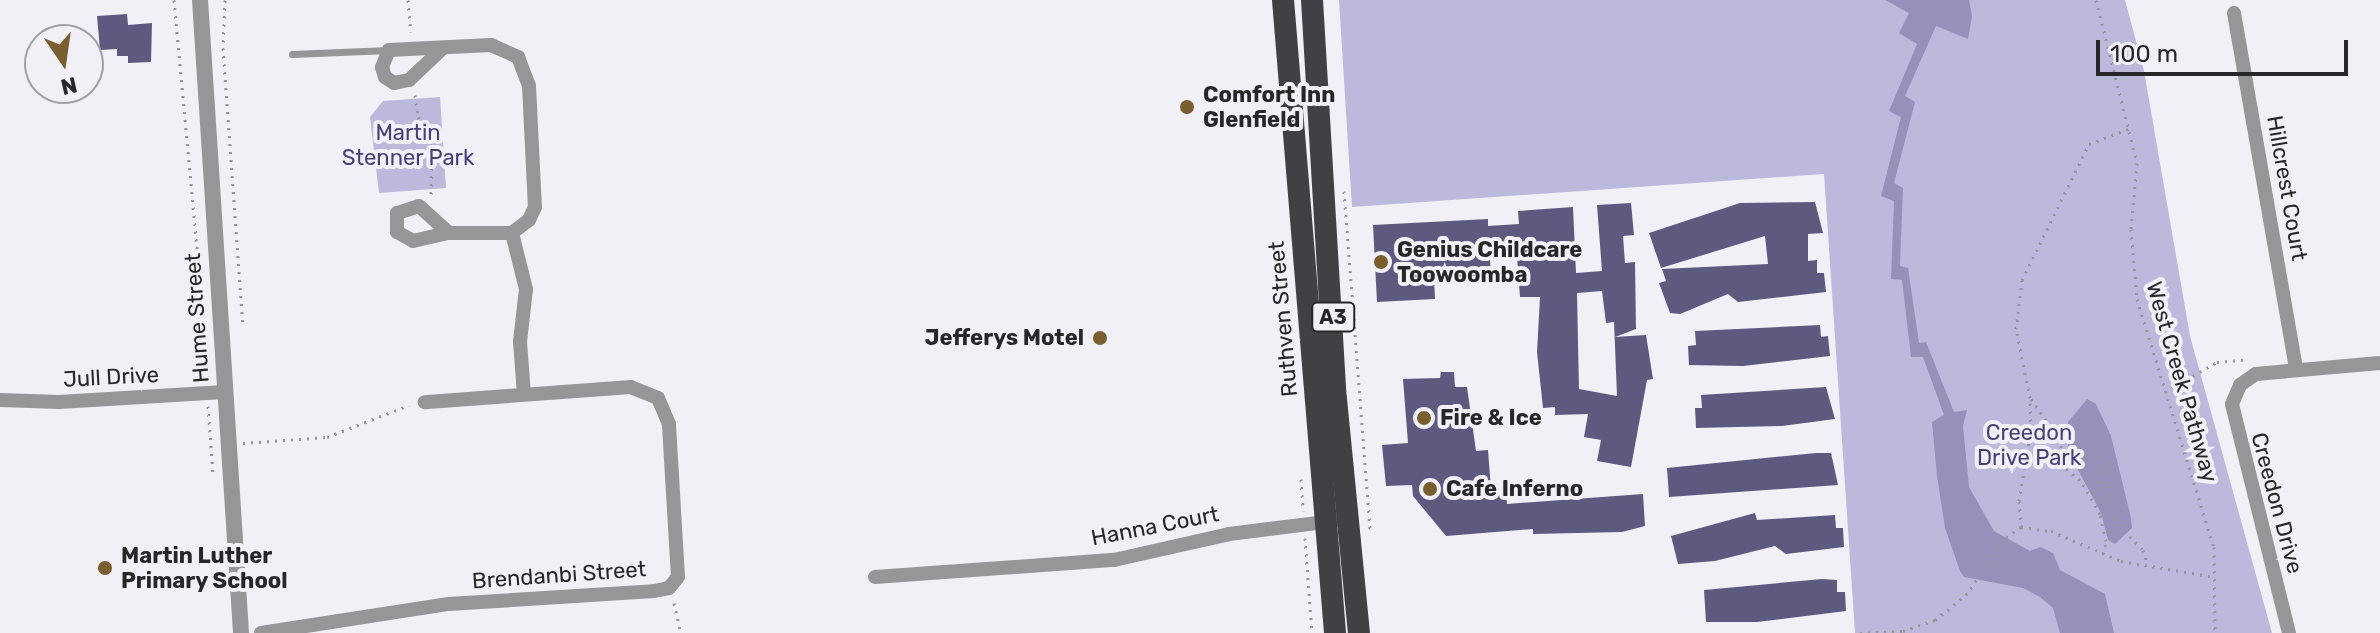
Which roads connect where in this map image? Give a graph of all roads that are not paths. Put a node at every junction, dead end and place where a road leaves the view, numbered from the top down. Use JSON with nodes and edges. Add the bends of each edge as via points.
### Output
{"nodes":[{"id":1,"x":200,"y":0,"type":"edge"},
{"id":2,"x":1283,"y":0,"type":"edge"},
{"id":3,"x":1312,"y":0,"type":"edge"},
{"id":4,"x":2234,"y":13,"type":"dead end"},
{"id":5,"x":442,"y":49,"type":"junction"},
{"id":6,"x":389,"y":50,"type":"junction"},
{"id":7,"x":292,"y":54,"type":"dead end"},
{"id":8,"x":449,"y":233,"type":"junction"},
{"id":9,"x":512,"y":233,"type":"junction"},
{"id":10,"x":2380,"y":363,"type":"edge"},
{"id":11,"x":2296,"y":370,"type":"junction"},
{"id":12,"x":216,"y":392,"type":"junction"},
{"id":13,"x":524,"y":394,"type":"junction"},
{"id":14,"x":0,"y":400,"type":"edge"},
{"id":15,"x":425,"y":402,"type":"road end"},
{"id":16,"x":1337,"y":521,"type":"junction"},
{"id":17,"x":875,"y":577,"type":"dead end"},
{"id":18,"x":241,"y":633,"type":"edge"},
{"id":19,"x":261,"y":633,"type":"edge"},
{"id":20,"x":1335,"y":633,"type":"edge"},
{"id":21,"x":1359,"y":633,"type":"edge"},
{"id":22,"x":2289,"y":633,"type":"edge"}],
"edges":[{"from":1,"to":12,"type":"street","name":"Hume Street"},
{"from":2,"to":16,"type":"highway","name":"Ruthven Street","number":"A3"},
{"from":3,"to":16,"type":"highway","name":"Ruthven Street","number":"A3"},
{"from":4,"to":11,"type":"street","name":"Hillcrest Court"},
{"from":5,"to":6,"type":"street"},
{"from":5,"to":6,"type":"street","via":[[409,80],[394,83],[382,67]]},
{"from":5,"to":9,"type":"street","via":[[506,49],[518,57],[525,73],[535,207],[529,220]]},
{"from":6,"to":7,"type":"lane"},
{"from":8,"to":8,"type":"street","via":[[403,240],[397,232],[397,213],[419,206]]},
{"from":8,"to":9,"type":"street"},
{"from":9,"to":13,"type":"street","via":[[526,289],[520,342]]},
{"from":10,"to":11,"type":"street"},
{"from":11,"to":22,"type":"street","name":"Creedon Drive","via":[[2256,374],[2240,385],[2232,404],[2233,425]]},
{"from":12,"to":14,"type":"street","name":"Jull Drive","via":[[59,402]]},
{"from":12,"to":18,"type":"street","name":"Hume Street","via":[[227,444]]},
{"from":13,"to":15,"type":"street","name":"Brendanbi Street"},
{"from":13,"to":19,"type":"street","name":"Brendanbi Street","via":[[631,387],[658,398],[669,424],[679,556],[678,577],[669,588],[449,604]]},
{"from":16,"to":17,"type":"street","name":"Hanna Court","via":[[1229,534],[1114,560]]},
{"from":16,"to":20,"type":"highway","name":"Ruthven Street","number":"A3"},
{"from":16,"to":21,"type":"highway","name":"Ruthven Street","number":"A3"}]}
